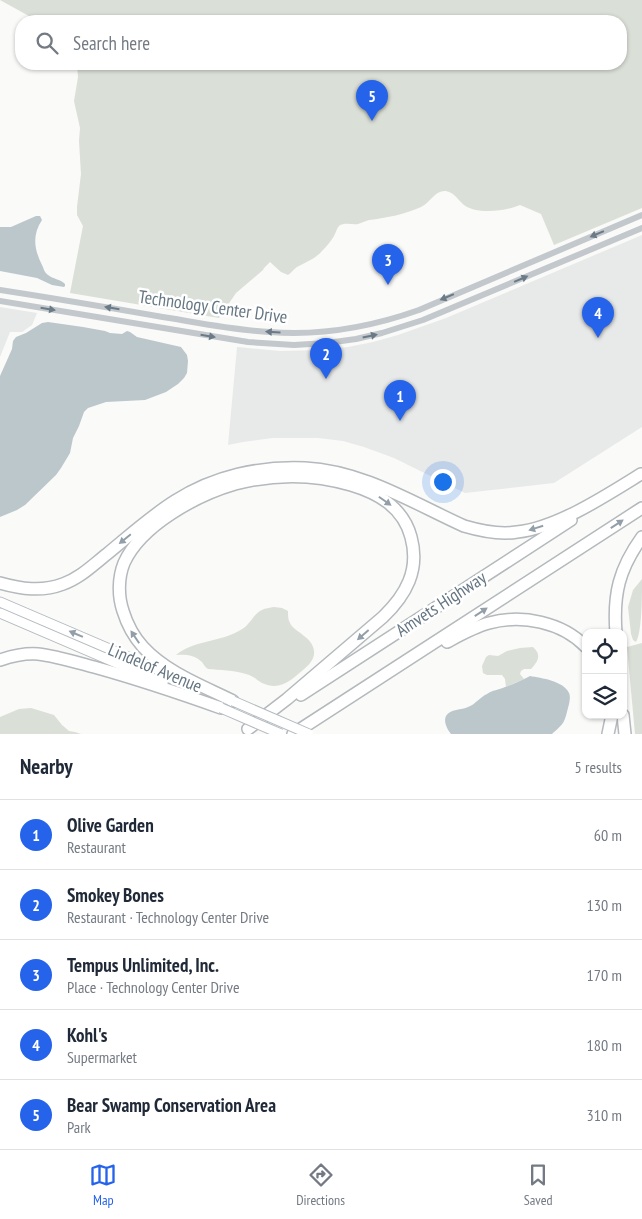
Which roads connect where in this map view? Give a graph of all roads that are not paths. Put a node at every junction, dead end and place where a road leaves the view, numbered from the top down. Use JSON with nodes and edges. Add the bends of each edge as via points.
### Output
{"nodes":[{"id":1,"x":642,"y":215,"type":"edge"},
{"id":2,"x":642,"y":228,"type":"edge"},
{"id":3,"x":0,"y":290,"type":"edge"},
{"id":4,"x":0,"y":301,"type":"edge"},
{"id":5,"x":642,"y":474,"type":"edge"},
{"id":6,"x":642,"y":508,"type":"edge"},
{"id":7,"x":642,"y":537,"type":"edge"},
{"id":8,"x":0,"y":583,"type":"edge"},
{"id":9,"x":0,"y":602,"type":"edge"},
{"id":10,"x":0,"y":613,"type":"edge"},
{"id":11,"x":616,"y":629,"type":"edge"},
{"id":12,"x":582,"y":644,"type":"edge"},
{"id":13,"x":0,"y":660,"type":"edge"},
{"id":14,"x":366,"y":686,"type":"junction"},
{"id":15,"x":233,"y":702,"type":"junction"},
{"id":16,"x":221,"y":708,"type":"junction"},
{"id":17,"x":611,"y":719,"type":"edge"},
{"id":18,"x":623,"y":719,"type":"edge"},
{"id":19,"x":308,"y":729,"type":"edge"},
{"id":20,"x":244,"y":732,"type":"edge"},
{"id":21,"x":281,"y":734,"type":"edge"},
{"id":22,"x":294,"y":734,"type":"edge"},
{"id":23,"x":608,"y":734,"type":"edge"},
{"id":24,"x":625,"y":734,"type":"edge"}],
"edges":[{"from":1,"to":3,"type":"street","name":"Technology Center Drive","one_way":true,"via":[[419,310],[332,331],[249,330]]},
{"from":4,"to":2,"type":"street","name":"Technology Center Drive","one_way":true,"via":[[248,342],[327,343],[370,336],[416,323]]},
{"from":5,"to":8,"type":"highway","one_way":true,"via":[[546,525],[501,533],[464,526],[379,486],[345,474],[304,468],[256,470],[205,485],[176,500],[69,582],[38,589]]},
{"from":5,"to":20,"type":"highway","name":"Amvets Highway"},
{"from":14,"to":6,"type":"highway","name":"Amvets Highway","one_way":true},
{"from":7,"to":11,"type":"highway","via":[[626,562],[618,585]]},
{"from":15,"to":9,"type":"main road","name":"Lindelof Avenue","one_way":true},
{"from":10,"to":16,"type":"main road","name":"Lindelof Avenue"},
{"from":12,"to":14,"type":"highway","via":[[568,633],[544,623],[501,621],[460,635]]},
{"from":13,"to":16,"type":"highway","via":[[26,654],[57,658],[133,678]]},
{"from":14,"to":19,"type":"highway","name":"Amvets Highway"},
{"from":15,"to":19,"type":"main road","name":"Lindelof Avenue","bridge":true},
{"from":15,"to":20,"type":"highway","one_way":true,"via":[[169,668],[153,656],[130,629],[119,594],[120,578],[130,552],[145,535],[181,508],[208,494],[250,481],[289,477],[319,479],[357,487],[383,498],[402,518],[413,543],[414,565],[402,596],[383,617]]},
{"from":16,"to":21,"type":"main road","name":"Lindelof Avenue","bridge":true},
{"from":17,"to":23,"type":"highway"},
{"from":18,"to":24,"type":"highway"},
{"from":19,"to":22,"type":"highway","name":"Amvets Highway"}]}
